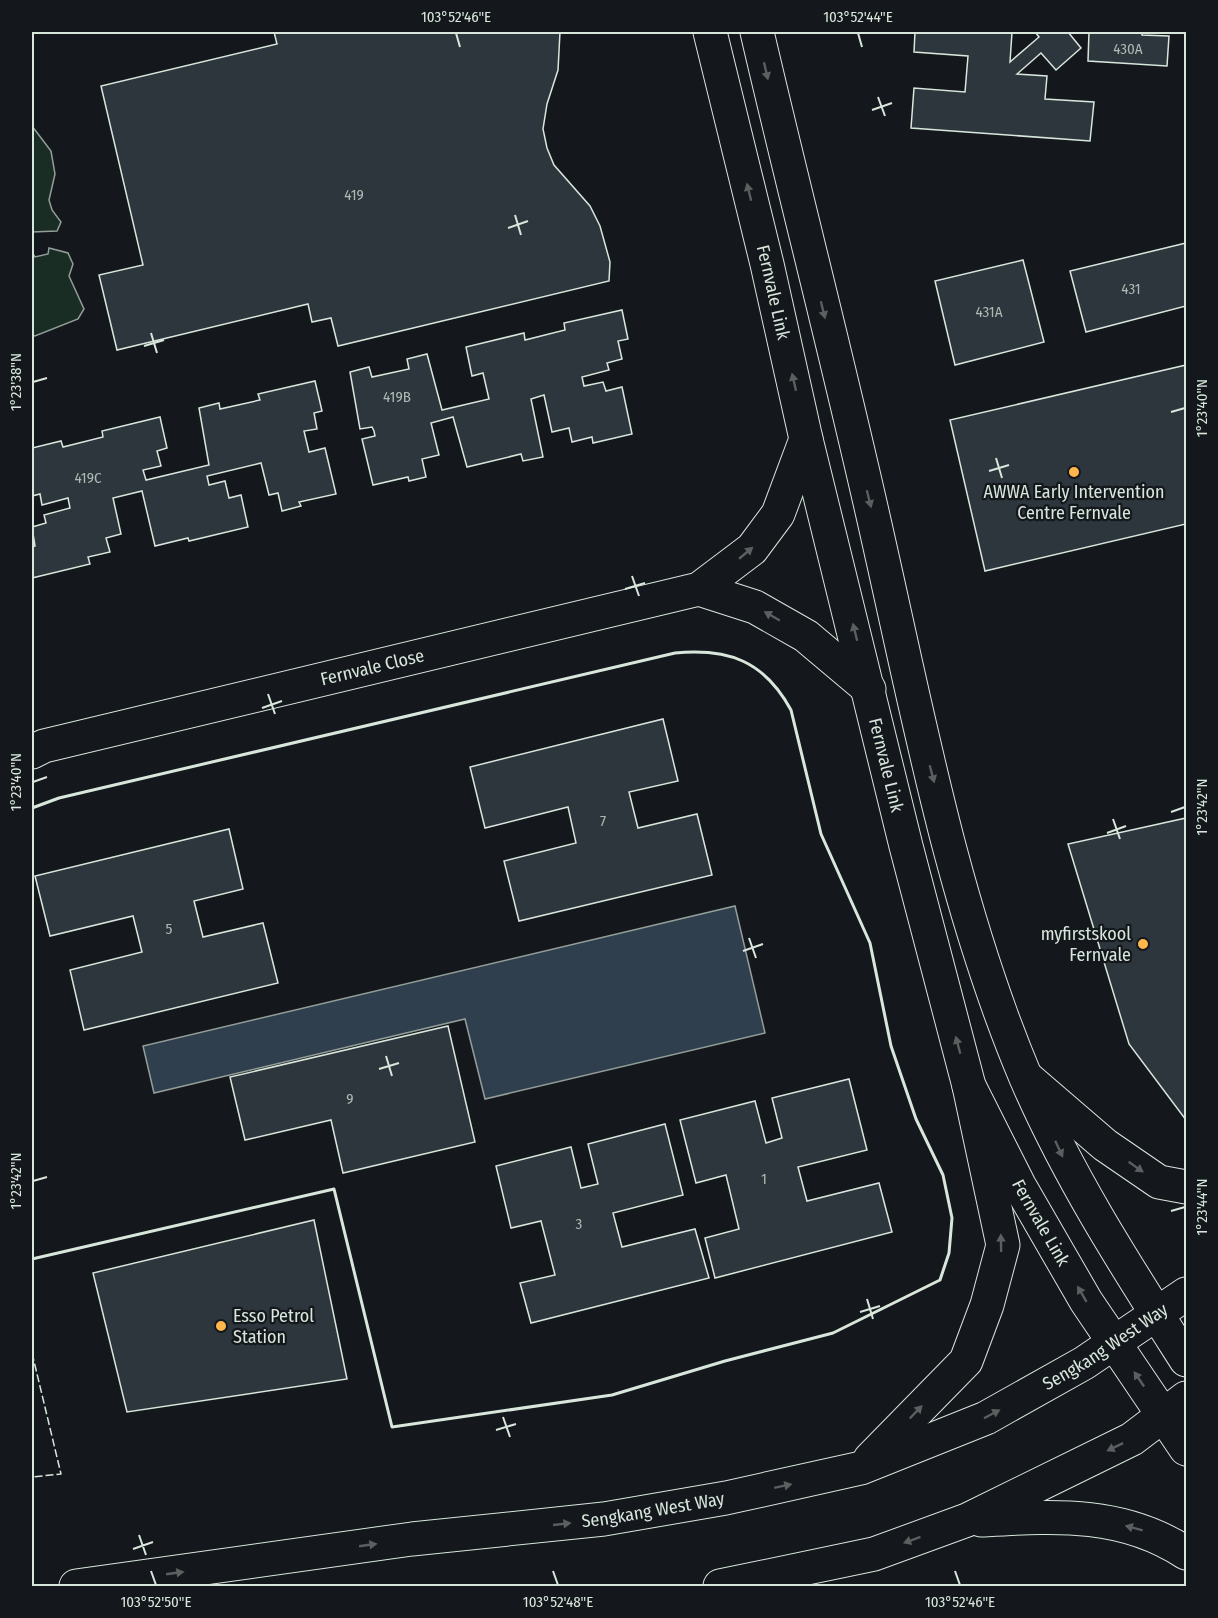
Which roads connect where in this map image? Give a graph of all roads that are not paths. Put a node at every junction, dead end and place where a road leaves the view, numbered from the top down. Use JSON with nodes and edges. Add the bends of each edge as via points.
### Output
{"nodes":[{"id":1,"x":710,"y":32,"type":"edge"},
{"id":2,"x":756,"y":32,"type":"edge"},
{"id":3,"x":806,"y":439,"type":"junction"},
{"id":4,"x":699,"y":589,"type":"junction"},
{"id":5,"x":869,"y":689,"type":"junction"},
{"id":6,"x":36,"y":748,"type":"edge"},
{"id":7,"x":1026,"y":1077,"type":"junction"},
{"id":8,"x":969,"y":1086,"type":"junction"},
{"id":9,"x":1186,"y":1187,"type":"edge"},
{"id":10,"x":1186,"y":1294,"type":"edge"},
{"id":11,"x":1157,"y":1314,"type":"junction"},
{"id":12,"x":1114,"y":1342,"type":"junction"},
{"id":13,"x":1186,"y":1360,"type":"edge"},
{"id":14,"x":1175,"y":1407,"type":"edge"},
{"id":15,"x":1186,"y":1449,"type":"edge"},
{"id":16,"x":861,"y":1468,"type":"junction"},
{"id":17,"x":967,"y":1520,"type":"junction"},
{"id":18,"x":1186,"y":1553,"type":"edge"},
{"id":19,"x":76,"y":1587,"type":"edge"},
{"id":20,"x":720,"y":1587,"type":"edge"}],
"edges":[{"from":3,"to":1,"type":"street","name":"Fernvale Link","one_way":true},
{"from":2,"to":7,"type":"street","one_way":true,"via":[[880,546],[916,717],[988,977]]},
{"from":4,"to":3,"type":"street","name":"Fernvale Close","one_way":true,"via":[[752,549],[778,514]]},
{"from":5,"to":3,"type":"street","name":"Fernvale Link","one_way":true},
{"from":5,"to":4,"type":"street","one_way":true,"via":[[806,636],[755,607]]},
{"from":4,"to":6,"type":"street","name":"Fernvale Close"},
{"from":8,"to":5,"type":"street","name":"Fernvale Link","one_way":true},
{"from":7,"to":9,"type":"street","one_way":true,"via":[[1132,1164],[1159,1182]]},
{"from":7,"to":11,"type":"street","one_way":true,"via":[[1068,1169]]},
{"from":12,"to":8,"type":"street","name":"Fernvale Link","one_way":true,"via":[[1019,1185]]},
{"from":16,"to":8,"type":"street","one_way":true,"via":[[966,1361],[987,1305],[1003,1245]]},
{"from":10,"to":11,"type":"street","name":"Sengkang West Way"},
{"from":11,"to":12,"type":"street","name":"Sengkang West Way"},
{"from":11,"to":13,"type":"street"},
{"from":14,"to":12,"type":"street","name":"Fernvale Link","one_way":true},
{"from":16,"to":12,"type":"street","name":"Sengkang West Way","one_way":true,"via":[[986,1418]]},
{"from":14,"to":15,"type":"street","name":"Fernvale Link"},
{"from":14,"to":17,"type":"street","one_way":true,"via":[[1132,1439]]},
{"from":19,"to":16,"type":"street","name":"Sengkang West Way","one_way":true,"via":[[412,1539],[604,1519],[726,1498]]},
{"from":18,"to":17,"type":"street","one_way":true,"via":[[1137,1528],[1065,1516]]},
{"from":17,"to":20,"type":"street","one_way":true,"via":[[874,1554]]}]}
